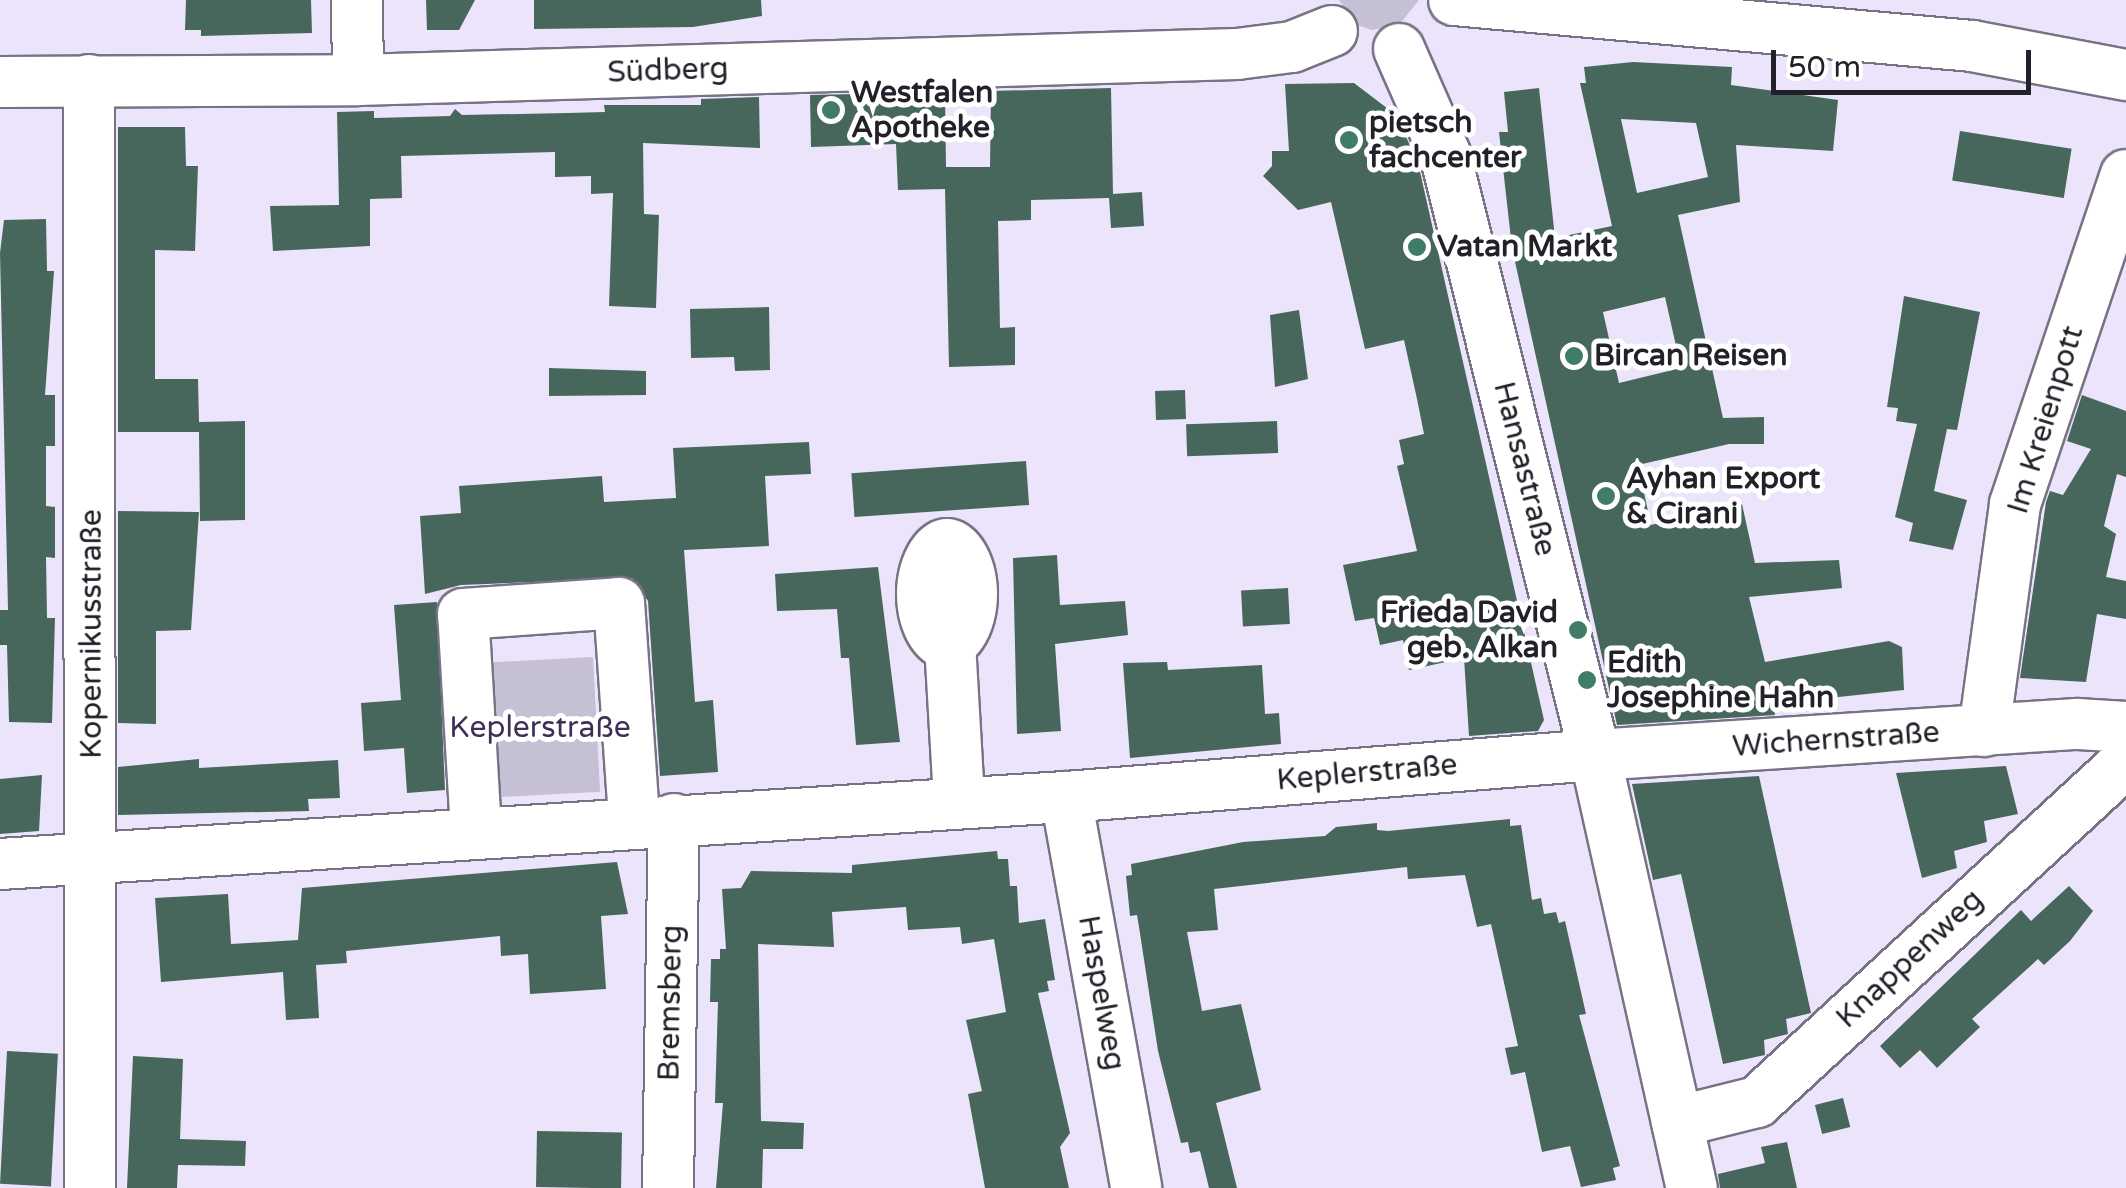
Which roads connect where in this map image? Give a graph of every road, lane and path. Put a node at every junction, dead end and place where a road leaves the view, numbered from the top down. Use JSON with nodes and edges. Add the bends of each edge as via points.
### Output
{"nodes":[{"id":1,"x":356,"y":0,"type":"edge"},
{"id":2,"x":1440,"y":0,"type":"edge"},
{"id":3,"x":1454,"y":0,"type":"edge"},
{"id":4,"x":1325,"y":16,"type":"edge"},
{"id":5,"x":1399,"y":49,"type":"junction"},
{"id":6,"x":2126,"y":74,"type":"edge"},
{"id":7,"x":89,"y":80,"type":"junction"},
{"id":8,"x":358,"y":80,"type":"junction"},
{"id":9,"x":0,"y":82,"type":"edge"},
{"id":10,"x":2126,"y":175,"type":"edge"},
{"id":11,"x":947,"y":591,"type":"dead end"},
{"id":12,"x":2077,"y":724,"type":"junction"},
{"id":13,"x":2126,"y":727,"type":"edge"},
{"id":14,"x":1984,"y":730,"type":"junction"},
{"id":15,"x":1595,"y":755,"type":"junction"},
{"id":16,"x":2116,"y":769,"type":"edge"},
{"id":17,"x":1066,"y":797,"type":"junction"},
{"id":18,"x":959,"y":802,"type":"junction"},
{"id":19,"x":654,"y":819,"type":"junction"},
{"id":20,"x":476,"y":830,"type":"junction"},
{"id":21,"x":94,"y":858,"type":"junction"},
{"id":22,"x":0,"y":864,"type":"edge"},
{"id":23,"x":1677,"y":1122,"type":"junction"},
{"id":24,"x":90,"y":1188,"type":"edge"},
{"id":25,"x":668,"y":1188,"type":"edge"},
{"id":26,"x":1136,"y":1188,"type":"edge"},
{"id":27,"x":1692,"y":1188,"type":"edge"}],
"edges":[{"from":1,"to":8,"type":"street"},
{"from":2,"to":5,"type":"street","via":[[1427,30]]},
{"from":3,"to":6,"type":"street","via":[[1972,46]]},
{"from":4,"to":5,"type":"street","via":[[1370,52]]},
{"from":4,"to":8,"type":"street","name":"Südberg","via":[[1292,47],[1237,54]]},
{"from":5,"to":15,"type":"street","name":"Hansastraße","via":[[1446,154]]},
{"from":7,"to":8,"type":"street","name":"Südberg"},
{"from":7,"to":9,"type":"street","name":"Südberg"},
{"from":7,"to":21,"type":"street","name":"Kopernikusstraße"},
{"from":10,"to":14,"type":"street","name":"Im Kreienpott","via":[[2016,504]]},
{"from":11,"to":18,"type":"street"},
{"from":12,"to":13,"type":"street","name":"Wichernstraße"},
{"from":12,"to":14,"type":"street","name":"Wichernstraße"},
{"from":12,"to":16,"type":"street"},
{"from":14,"to":15,"type":"street","name":"Wichernstraße"},
{"from":15,"to":17,"type":"street","name":"Keplerstraße"},
{"from":15,"to":23,"type":"street","name":"Hansastraße"},
{"from":16,"to":23,"type":"street","name":"Knappenweg","via":[[1757,1102]]},
{"from":17,"to":18,"type":"street","name":"Keplerstraße"},
{"from":17,"to":26,"type":"street","name":"Haspelweg"},
{"from":18,"to":19,"type":"street","name":"Keplerstraße"},
{"from":19,"to":20,"type":"street","name":"Keplerstraße"},
{"from":19,"to":20,"type":"street","via":[[620,604],[463,614]]},
{"from":19,"to":25,"type":"street","name":"Bremsberg"},
{"from":20,"to":21,"type":"street","name":"Keplerstraße"},
{"from":21,"to":22,"type":"street","name":"Keplerstraße"},
{"from":21,"to":24,"type":"street","name":"Kopernikusstraße"},
{"from":23,"to":27,"type":"street","name":"Hansastraße"}]}
